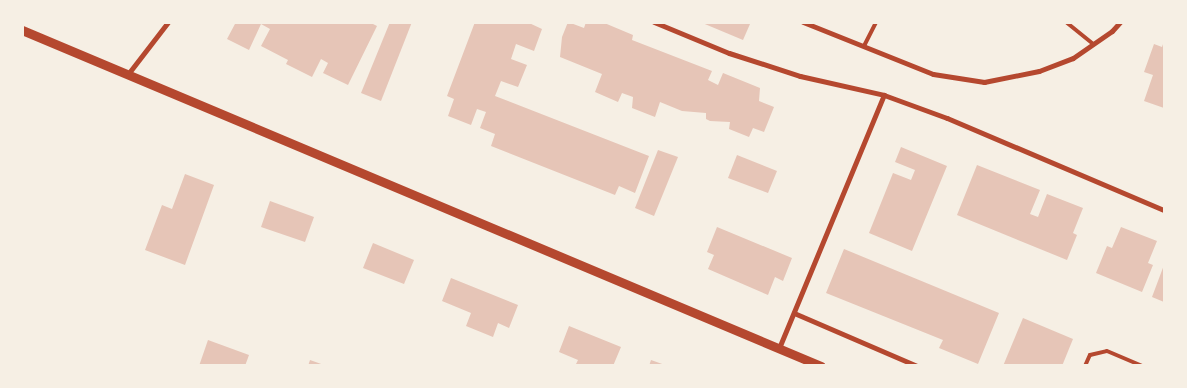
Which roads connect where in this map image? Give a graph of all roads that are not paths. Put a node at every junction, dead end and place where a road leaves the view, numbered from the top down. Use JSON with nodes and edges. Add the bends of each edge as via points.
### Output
{"nodes":[{"id":1,"x":168,"y":22,"type":"edge"},
{"id":2,"x":654,"y":22,"type":"edge"},
{"id":3,"x":803,"y":22,"type":"edge"},
{"id":4,"x":876,"y":22,"type":"edge"},
{"id":5,"x":1066,"y":22,"type":"edge"},
{"id":6,"x":1120,"y":22,"type":"edge"},
{"id":7,"x":22,"y":30,"type":"edge"},
{"id":8,"x":1093,"y":44,"type":"junction"},
{"id":9,"x":864,"y":46,"type":"junction"},
{"id":10,"x":128,"y":74,"type":"junction"},
{"id":11,"x":884,"y":95,"type":"junction"},
{"id":12,"x":1164,"y":210,"type":"edge"},
{"id":13,"x":794,"y":313,"type":"junction"},
{"id":14,"x":779,"y":348,"type":"junction"},
{"id":15,"x":821,"y":366,"type":"edge"},
{"id":16,"x":917,"y":366,"type":"edge"},
{"id":17,"x":1086,"y":366,"type":"edge"},
{"id":18,"x":1143,"y":366,"type":"edge"}],
"edges":[{"from":1,"to":10,"type":"street"},
{"from":2,"to":11,"type":"street","via":[[729,53],[800,76]]},
{"from":3,"to":9,"type":"street"},
{"from":4,"to":9,"type":"lane"},
{"from":5,"to":8,"type":"lane"},
{"from":6,"to":8,"type":"street"},
{"from":7,"to":10,"type":"street"},
{"from":8,"to":9,"type":"street","via":[[1073,58],[1039,71],[984,82],[933,74]]},
{"from":10,"to":14,"type":"street"},
{"from":11,"to":12,"type":"street","via":[[947,118]]},
{"from":11,"to":13,"type":"street"},
{"from":13,"to":14,"type":"street"},
{"from":13,"to":16,"type":"street"},
{"from":14,"to":15,"type":"street"},
{"from":17,"to":18,"type":"lane","via":[[1090,355],[1107,351]]}]}
